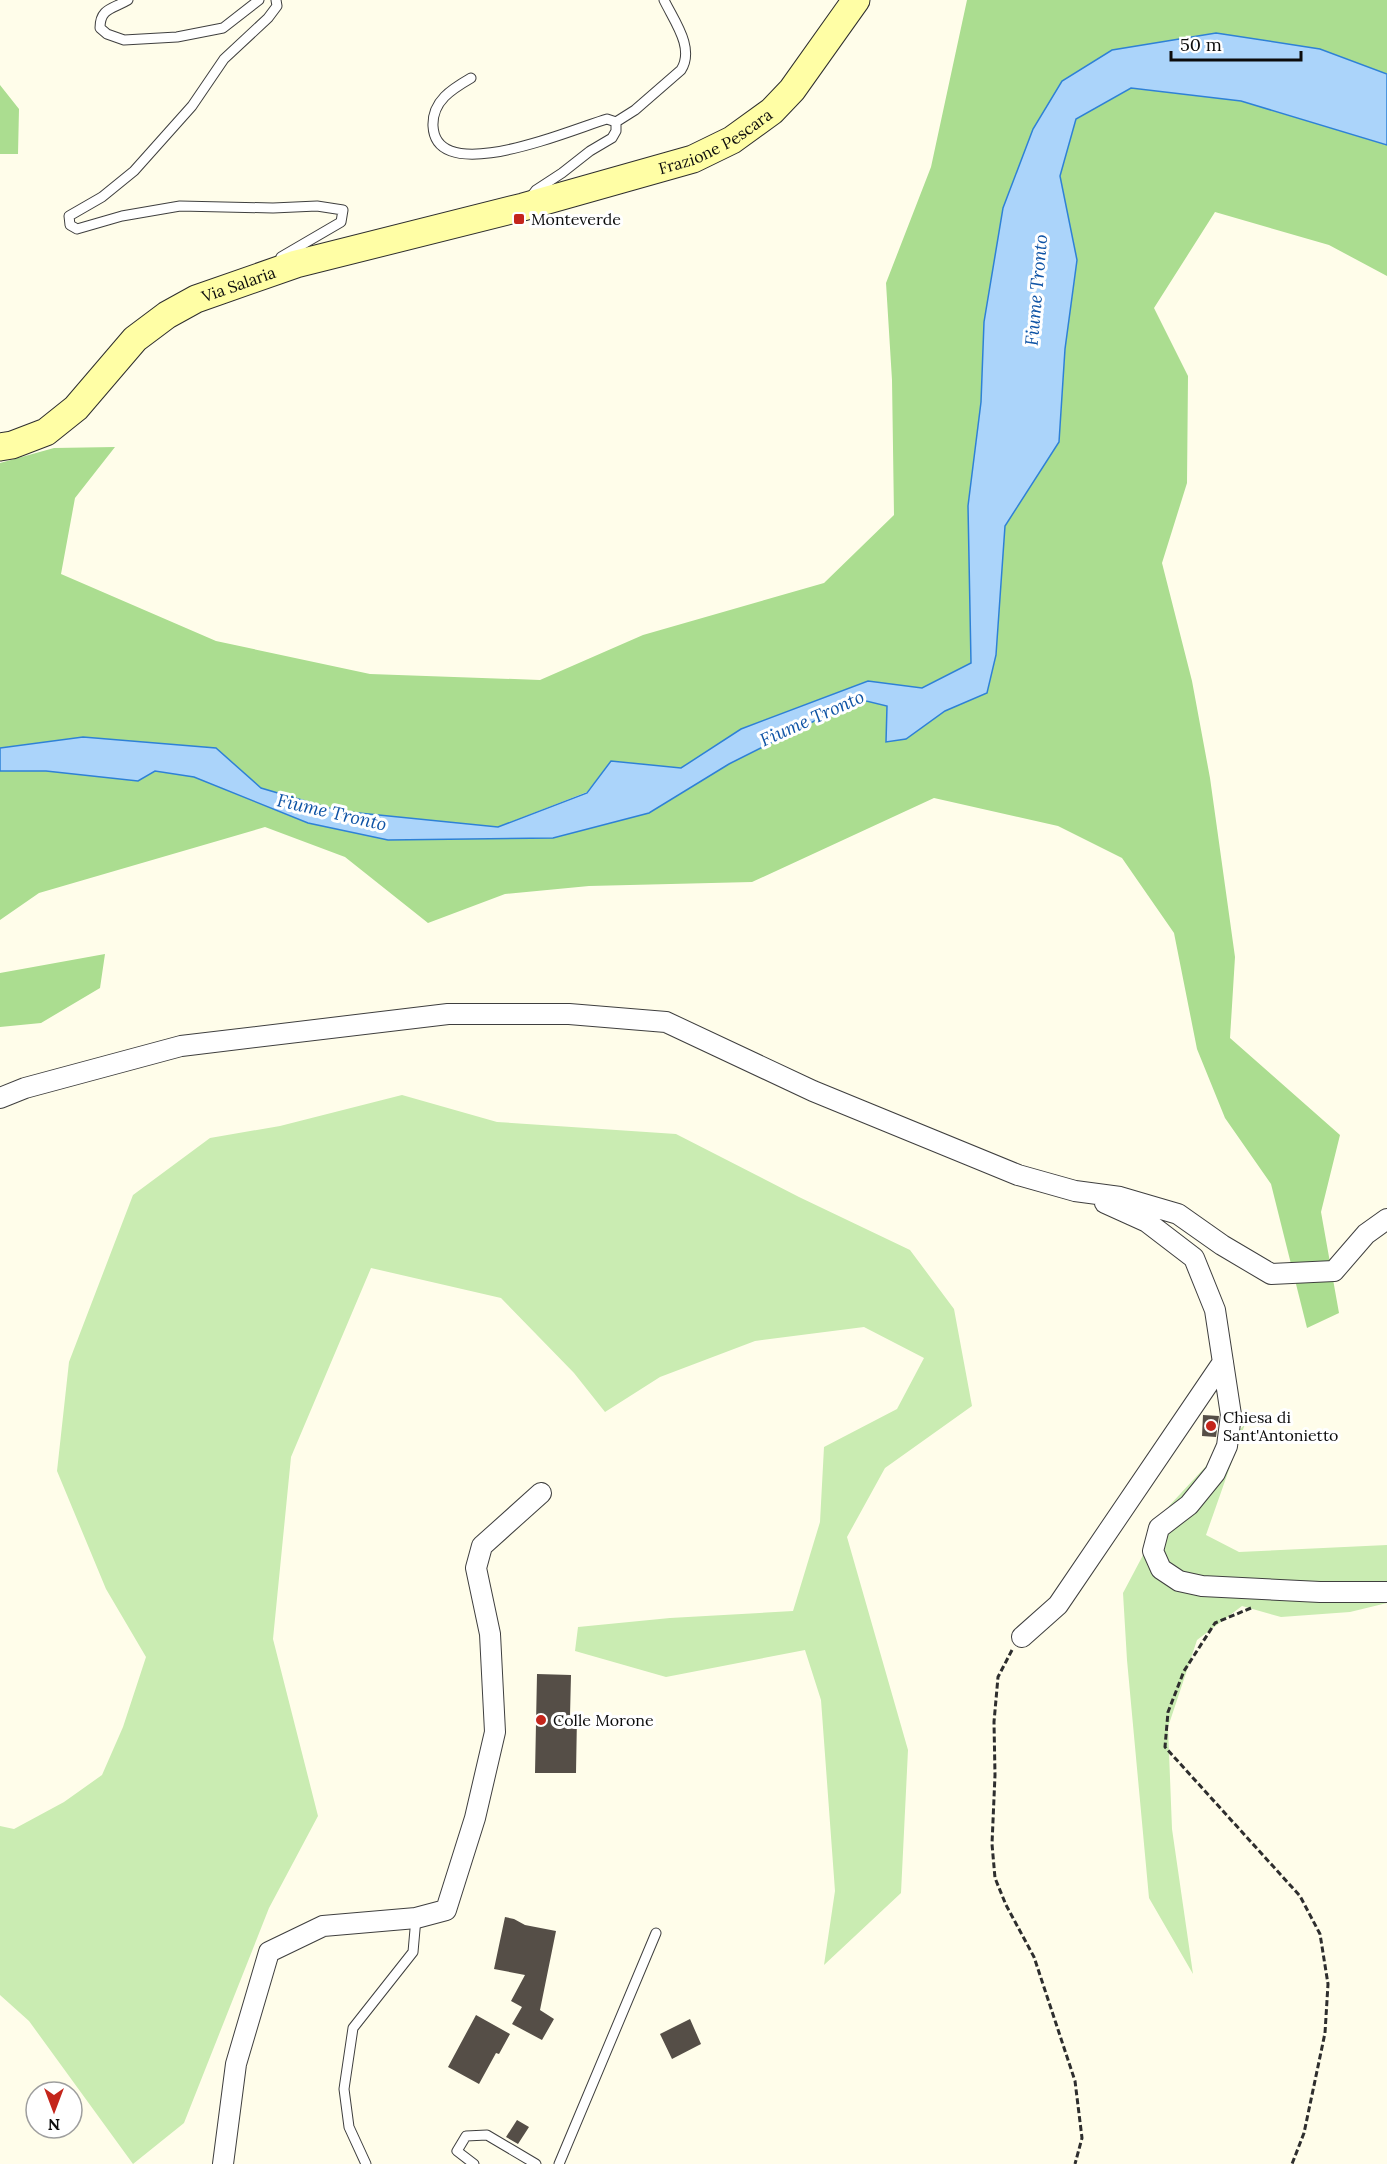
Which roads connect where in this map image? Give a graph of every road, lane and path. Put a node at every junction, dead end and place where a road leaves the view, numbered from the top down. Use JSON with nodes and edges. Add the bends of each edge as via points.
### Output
{"nodes":[{"id":1,"x":128,"y":0,"type":"edge"},
{"id":2,"x":259,"y":0,"type":"edge"},
{"id":3,"x":276,"y":0,"type":"edge"},
{"id":4,"x":664,"y":0,"type":"edge"},
{"id":5,"x":856,"y":0,"type":"edge"},
{"id":6,"x":471,"y":78,"type":"dead end"},
{"id":7,"x":616,"y":122,"type":"junction"},
{"id":8,"x":523,"y":207,"type":"junction"},
{"id":9,"x":266,"y":274,"type":"junction"},
{"id":10,"x":0,"y":447,"type":"edge"},
{"id":11,"x":0,"y":1098,"type":"edge"},
{"id":12,"x":1075,"y":1191,"type":"junction"},
{"id":13,"x":1387,"y":1219,"type":"edge"},
{"id":14,"x":1223,"y":1362,"type":"junction"},
{"id":15,"x":541,"y":1493,"type":"dead end"},
{"id":16,"x":1387,"y":1592,"type":"edge"},
{"id":17,"x":1259,"y":1604,"type":"dead end"},
{"id":18,"x":1022,"y":1637,"type":"joint"},
{"id":19,"x":416,"y":1918,"type":"junction"},
{"id":20,"x":656,"y":1933,"type":"dead end"},
{"id":21,"x":223,"y":2164,"type":"edge"},
{"id":22,"x":366,"y":2164,"type":"edge"},
{"id":23,"x":474,"y":2164,"type":"edge"},
{"id":24,"x":536,"y":2164,"type":"edge"},
{"id":25,"x":559,"y":2164,"type":"edge"},
{"id":26,"x":1075,"y":2164,"type":"edge"},
{"id":27,"x":1292,"y":2164,"type":"edge"}],
"edges":[{"from":1,"to":2,"type":"lane","via":[[105,11],[100,18],[100,28],[124,40],[177,37],[223,28]]},
{"from":3,"to":9,"type":"lane","via":[[277,6],[268,18],[224,59],[192,106],[134,171],[102,197],[69,216],[70,225],[77,229],[180,206],[316,206],[343,210],[341,222],[272,262]]},
{"from":4,"to":7,"type":"lane","via":[[685,45],[686,63],[635,110]]},
{"from":5,"to":8,"type":"main road","name":"Frazione Pescara","via":[[792,90],[772,111],[732,140],[693,159]]},
{"from":6,"to":7,"type":"lane","via":[[450,91],[433,118],[440,145],[455,152],[479,155],[520,148],[607,119]]},
{"from":7,"to":8,"type":"lane","via":[[612,138],[536,190]]},
{"from":8,"to":9,"type":"main road","name":"Via Salaria"},
{"from":9,"to":10,"type":"main road","name":"Via Salaria","via":[[196,299],[167,315],[135,339],[76,408],[46,432]]},
{"from":11,"to":12,"type":"street","via":[[181,1046],[448,1014],[569,1014],[666,1022],[929,1140],[1018,1175]]},
{"from":12,"to":13,"type":"street","via":[[1120,1197],[1178,1214],[1271,1274],[1334,1271],[1366,1234]]},
{"from":12,"to":14,"type":"street","via":[[1147,1222],[1194,1258],[1215,1310]]},
{"from":14,"to":16,"type":"street","via":[[1231,1415],[1227,1446],[1215,1473],[1189,1505],[1159,1528],[1154,1551],[1161,1569],[1179,1581],[1202,1586]]},
{"from":14,"to":18,"type":"street","via":[[1058,1605]]},
{"from":15,"to":19,"type":"street","via":[[482,1546],[476,1568],[490,1634],[495,1732],[475,1818],[446,1910]]},
{"from":17,"to":27,"type":"path","via":[[1215,1623],[1184,1671],[1168,1712],[1165,1747],[1300,1896],[1320,1934],[1328,1984],[1325,2033],[1304,2133]]},
{"from":18,"to":26,"type":"path","via":[[1007,1655],[998,1677],[992,1844],[995,1878],[1034,1957],[1075,2081],[1082,2138]]},
{"from":19,"to":21,"type":"street","via":[[323,1926],[269,1952],[236,2064]]},
{"from":19,"to":22,"type":"lane","via":[[413,1952],[353,2028],[344,2089],[349,2127]]},
{"from":20,"to":25,"type":"lane"},
{"from":23,"to":24,"type":"lane","via":[[457,2151],[466,2136],[487,2134]]}]}
